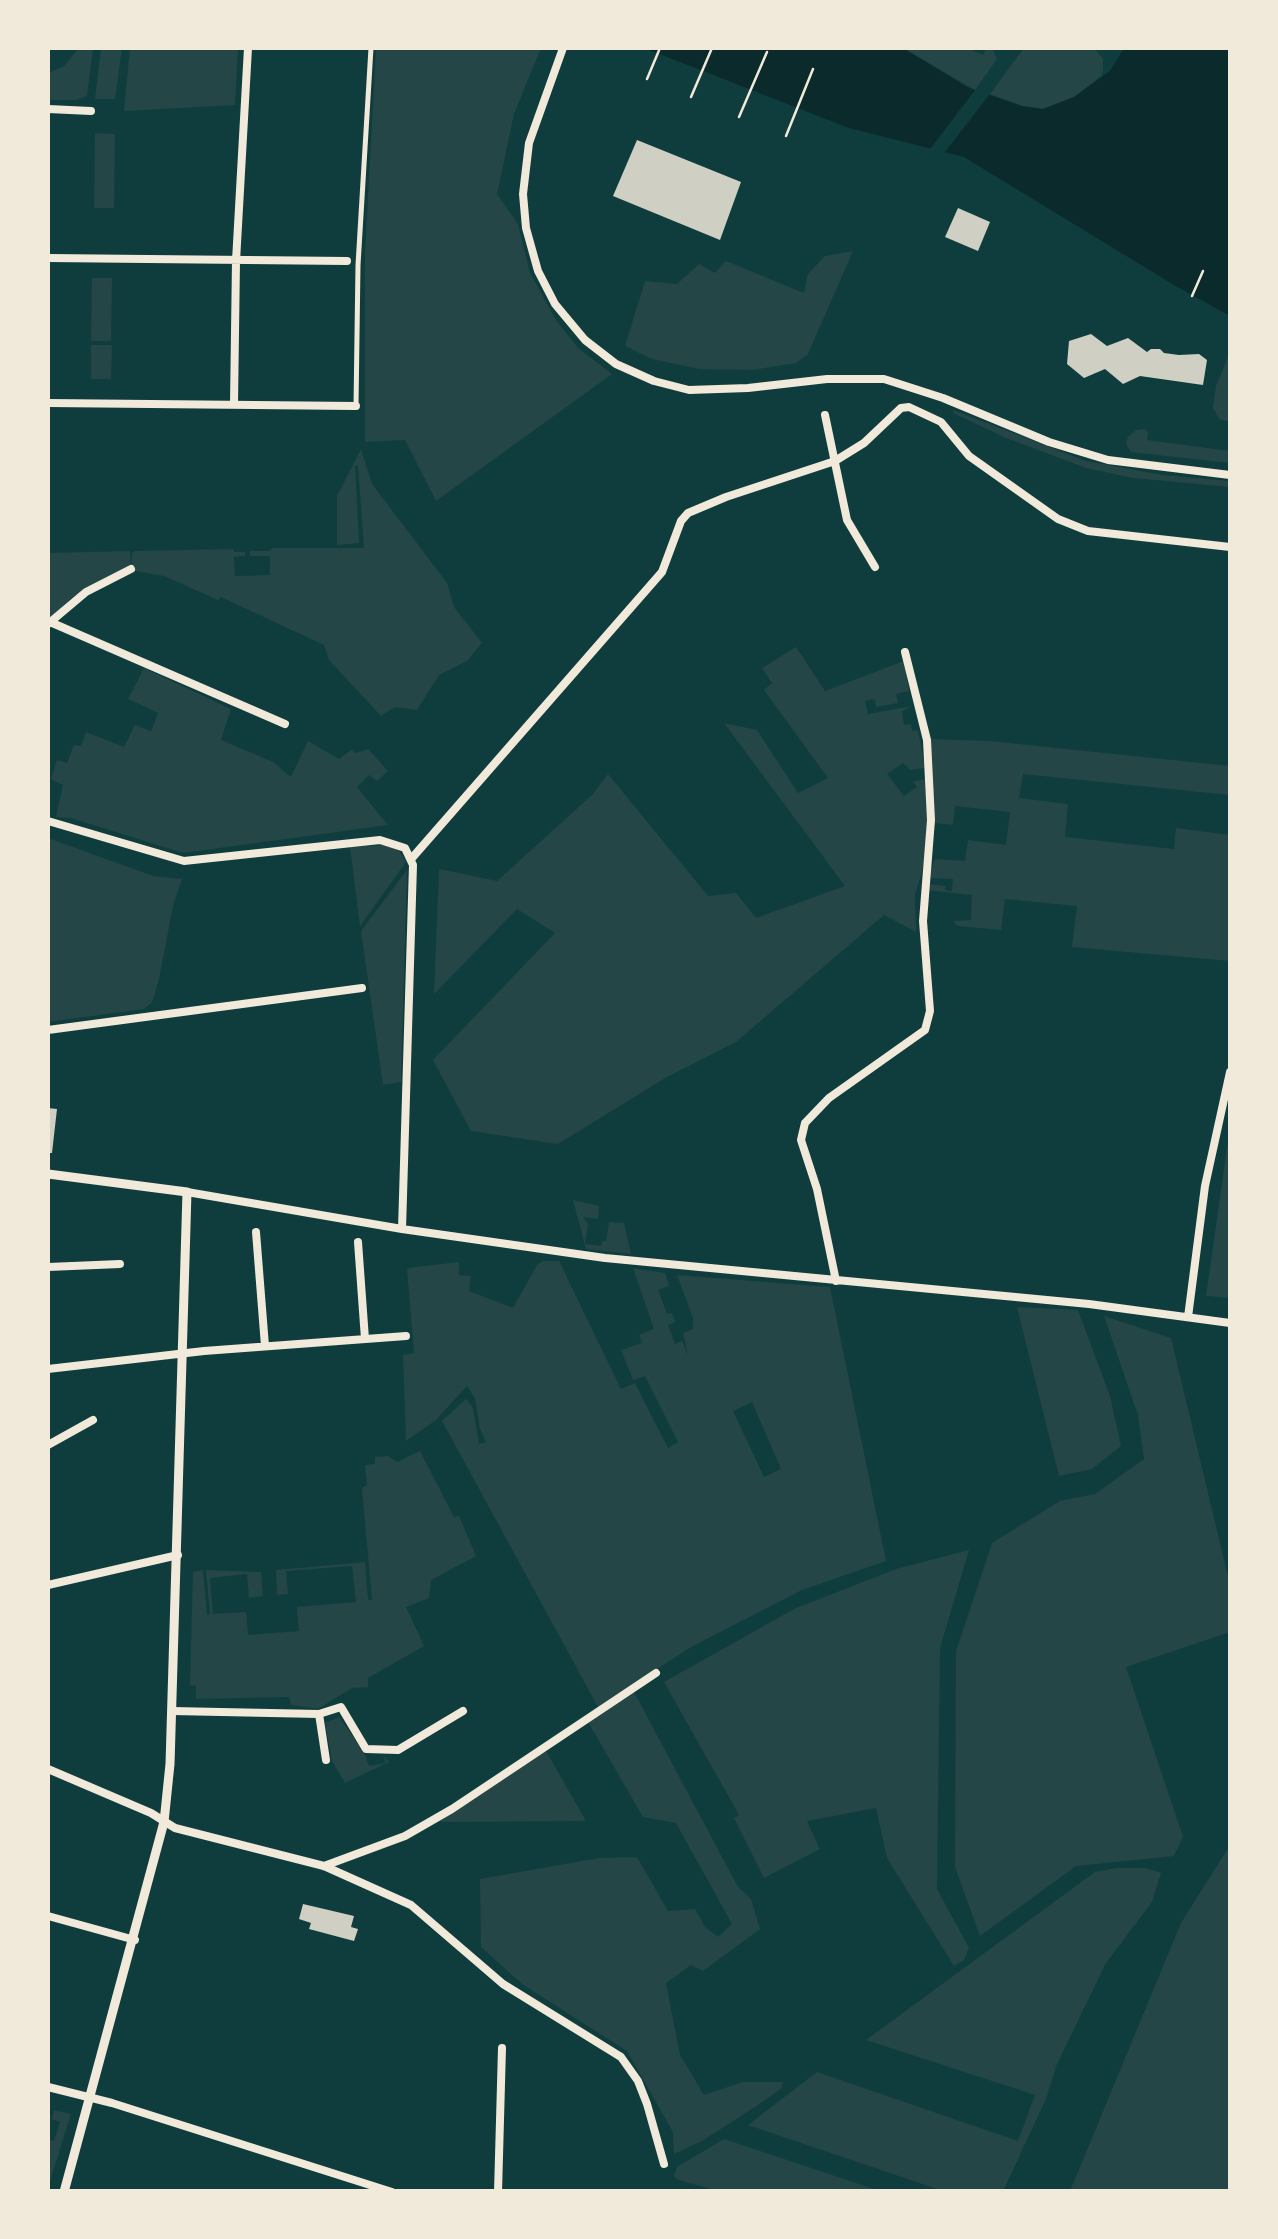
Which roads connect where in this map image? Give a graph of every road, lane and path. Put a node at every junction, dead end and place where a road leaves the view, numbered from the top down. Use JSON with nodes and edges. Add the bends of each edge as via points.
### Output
{"nodes":[{"id":1,"x":248,"y":48,"type":"edge"},
{"id":2,"x":371,"y":48,"type":"edge"},
{"id":3,"x":564,"y":48,"type":"edge"},
{"id":4,"x":660,"y":48,"type":"edge"},
{"id":5,"x":712,"y":48,"type":"edge"},
{"id":6,"x":767,"y":52,"type":"dead end"},
{"id":7,"x":813,"y":70,"type":"dead end"},
{"id":8,"x":647,"y":79,"type":"dead end"},
{"id":9,"x":691,"y":97,"type":"dead end"},
{"id":10,"x":48,"y":109,"type":"edge"},
{"id":11,"x":91,"y":111,"type":"dead end"},
{"id":12,"x":739,"y":117,"type":"dead end"},
{"id":13,"x":786,"y":136,"type":"dead end"},
{"id":14,"x":48,"y":258,"type":"edge"},
{"id":15,"x":236,"y":261,"type":"junction"},
{"id":16,"x":347,"y":261,"type":"dead end"},
{"id":17,"x":1203,"y":271,"type":"dead end"},
{"id":18,"x":1192,"y":296,"type":"dead end"},
{"id":19,"x":48,"y":402,"type":"edge"},
{"id":20,"x":234,"y":404,"type":"junction"},
{"id":21,"x":356,"y":406,"type":"joint"},
{"id":22,"x":826,"y":415,"type":"dead end"},
{"id":23,"x":835,"y":461,"type":"junction"},
{"id":24,"x":1230,"y":475,"type":"edge"},
{"id":25,"x":1230,"y":546,"type":"edge"},
{"id":26,"x":875,"y":567,"type":"dead end"},
{"id":27,"x":131,"y":569,"type":"dead end"},
{"id":28,"x":48,"y":624,"type":"edge"},
{"id":29,"x":906,"y":652,"type":"dead end"},
{"id":30,"x":285,"y":724,"type":"dead end"},
{"id":31,"x":48,"y":821,"type":"edge"},
{"id":32,"x":412,"y":858,"type":"junction"},
{"id":33,"x":362,"y":988,"type":"dead end"},
{"id":34,"x":48,"y":1030,"type":"edge"},
{"id":35,"x":1230,"y":1072,"type":"edge"},
{"id":36,"x":48,"y":1174,"type":"edge"},
{"id":37,"x":187,"y":1192,"type":"junction"},
{"id":38,"x":402,"y":1228,"type":"junction"},
{"id":39,"x":256,"y":1232,"type":"dead end"},
{"id":40,"x":358,"y":1242,"type":"dead end"},
{"id":41,"x":120,"y":1264,"type":"dead end"},
{"id":42,"x":48,"y":1267,"type":"edge"},
{"id":43,"x":836,"y":1281,"type":"junction"},
{"id":44,"x":1188,"y":1316,"type":"junction"},
{"id":45,"x":1230,"y":1322,"type":"edge"},
{"id":46,"x":406,"y":1336,"type":"dead end"},
{"id":47,"x":364,"y":1339,"type":"junction"},
{"id":48,"x":265,"y":1346,"type":"junction"},
{"id":49,"x":183,"y":1354,"type":"junction"},
{"id":50,"x":48,"y":1369,"type":"edge"},
{"id":51,"x":93,"y":1420,"type":"dead end"},
{"id":52,"x":48,"y":1444,"type":"edge"},
{"id":53,"x":178,"y":1554,"type":"junction"},
{"id":54,"x":48,"y":1585,"type":"edge"},
{"id":55,"x":656,"y":1673,"type":"dead end"},
{"id":56,"x":172,"y":1711,"type":"junction"},
{"id":57,"x":463,"y":1711,"type":"dead end"},
{"id":58,"x":319,"y":1714,"type":"junction"},
{"id":59,"x":326,"y":1760,"type":"dead end"},
{"id":60,"x":48,"y":1769,"type":"edge"},
{"id":61,"x":164,"y":1822,"type":"junction"},
{"id":62,"x":324,"y":1866,"type":"junction"},
{"id":63,"x":48,"y":1916,"type":"edge"},
{"id":64,"x":134,"y":1940,"type":"junction"},
{"id":65,"x":502,"y":2048,"type":"dead end"},
{"id":66,"x":48,"y":2086,"type":"edge"},
{"id":67,"x":91,"y":2098,"type":"junction"},
{"id":68,"x":664,"y":2164,"type":"dead end"},
{"id":69,"x":64,"y":2192,"type":"edge"},
{"id":70,"x":392,"y":2192,"type":"edge"},
{"id":71,"x":498,"y":2192,"type":"edge"}],
"edges":[{"from":1,"to":15,"type":"street"},
{"from":2,"to":21,"type":"street"},
{"from":3,"to":24,"type":"street","via":[[535,119],[523,194],[526,228],[555,304],[616,364],[667,386],[700,390],[884,379],[1108,460]]},
{"from":4,"to":8,"type":"path"},
{"from":5,"to":9,"type":"path"},
{"from":6,"to":12,"type":"path"},
{"from":7,"to":13,"type":"path"},
{"from":10,"to":11,"type":"street"},
{"from":14,"to":15,"type":"street"},
{"from":15,"to":16,"type":"street"},
{"from":15,"to":20,"type":"street"},
{"from":17,"to":18,"type":"path"},
{"from":19,"to":20,"type":"street"},
{"from":20,"to":21,"type":"street"},
{"from":22,"to":23,"type":"street"},
{"from":23,"to":25,"type":"street","via":[[909,406],[941,422],[969,456],[1058,519],[1088,531]]},
{"from":23,"to":26,"type":"street","via":[[847,520]]},
{"from":23,"to":32,"type":"street","via":[[688,513],[662,572]]},
{"from":27,"to":28,"type":"street","via":[[86,592]]},
{"from":28,"to":30,"type":"street"},
{"from":29,"to":43,"type":"street","via":[[927,740],[931,820],[923,921],[930,1011],[925,1030],[829,1098],[805,1123],[801,1140]]},
{"from":31,"to":32,"type":"street","via":[[184,861],[380,840],[399,844]]},
{"from":32,"to":38,"type":"street"},
{"from":33,"to":34,"type":"street"},
{"from":35,"to":44,"type":"street","via":[[1205,1186]]},
{"from":36,"to":37,"type":"street"},
{"from":37,"to":38,"type":"street"},
{"from":37,"to":49,"type":"street"},
{"from":38,"to":43,"type":"street","via":[[606,1258]]},
{"from":39,"to":48,"type":"street"},
{"from":40,"to":47,"type":"street"},
{"from":41,"to":42,"type":"street"},
{"from":43,"to":44,"type":"street"},
{"from":44,"to":45,"type":"street"},
{"from":46,"to":47,"type":"street"},
{"from":47,"to":48,"type":"street"},
{"from":48,"to":49,"type":"street"},
{"from":49,"to":50,"type":"street"},
{"from":49,"to":53,"type":"street"},
{"from":51,"to":52,"type":"street"},
{"from":53,"to":54,"type":"street"},
{"from":53,"to":56,"type":"street"},
{"from":55,"to":62,"type":"street","via":[[452,1809],[405,1836]]},
{"from":56,"to":58,"type":"street"},
{"from":56,"to":61,"type":"street"},
{"from":57,"to":58,"type":"street","via":[[398,1750],[366,1749],[341,1707]]},
{"from":58,"to":59,"type":"street"},
{"from":60,"to":61,"type":"street"},
{"from":61,"to":62,"type":"street"},
{"from":61,"to":64,"type":"street"},
{"from":62,"to":68,"type":"street","via":[[411,1905],[504,1984],[621,2057],[648,2104]]},
{"from":63,"to":64,"type":"street"},
{"from":64,"to":67,"type":"street"},
{"from":65,"to":71,"type":"street"},
{"from":66,"to":67,"type":"street"},
{"from":67,"to":69,"type":"street"},
{"from":67,"to":70,"type":"street"}]}
